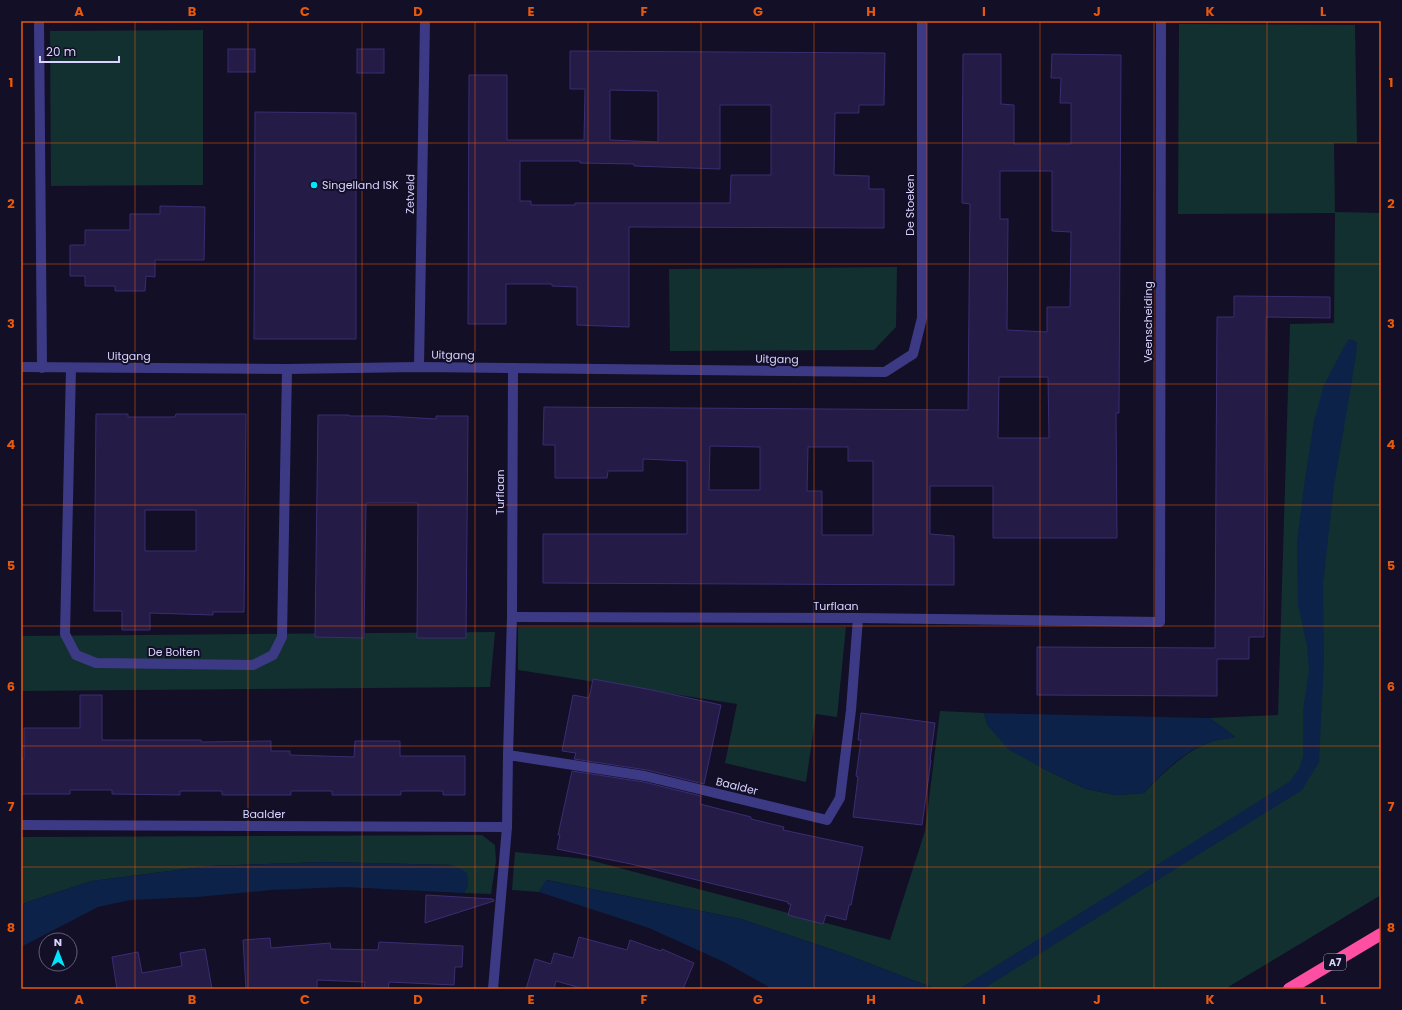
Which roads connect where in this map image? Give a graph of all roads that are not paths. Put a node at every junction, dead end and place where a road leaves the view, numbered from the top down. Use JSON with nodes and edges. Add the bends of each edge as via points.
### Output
{"nodes":[{"id":1,"x":39,"y":21,"type":"edge"},
{"id":2,"x":425,"y":21,"type":"edge"},
{"id":3,"x":922,"y":21,"type":"edge"},
{"id":4,"x":1161,"y":21,"type":"edge"},
{"id":5,"x":21,"y":367,"type":"edge"},
{"id":6,"x":419,"y":367,"type":"junction"},
{"id":7,"x":42,"y":368,"type":"junction"},
{"id":8,"x":71,"y":368,"type":"junction"},
{"id":9,"x":513,"y":368,"type":"junction"},
{"id":10,"x":287,"y":369,"type":"junction"},
{"id":11,"x":885,"y":372,"type":"joint"},
{"id":12,"x":512,"y":617,"type":"junction"},
{"id":13,"x":858,"y":618,"type":"junction"},
{"id":14,"x":1160,"y":622,"type":"joint"},
{"id":15,"x":508,"y":755,"type":"junction"},
{"id":16,"x":21,"y":825,"type":"edge"},
{"id":17,"x":507,"y":827,"type":"junction"},
{"id":18,"x":1381,"y":934,"type":"edge"},
{"id":19,"x":493,"y":989,"type":"edge"},
{"id":20,"x":1289,"y":989,"type":"edge"}],
"edges":[{"from":1,"to":7,"type":"street"},
{"from":2,"to":6,"type":"street","name":"Zetveld"},
{"from":3,"to":11,"type":"street","name":"De Stoeken","via":[[922,318],[913,354]]},
{"from":4,"to":14,"type":"street","name":"Veenscheiding"},
{"from":5,"to":7,"type":"street","name":"Uitgang"},
{"from":6,"to":9,"type":"street","name":"Uitgang"},
{"from":6,"to":10,"type":"street","name":"Uitgang"},
{"from":7,"to":8,"type":"street","name":"Uitgang"},
{"from":8,"to":10,"type":"street","name":"Uitgang"},
{"from":8,"to":10,"type":"street","name":"De Bolten","via":[[65,634],[76,655],[96,663],[237,665],[253,665],[273,655],[282,636]]},
{"from":9,"to":11,"type":"street","name":"Uitgang"},
{"from":9,"to":12,"type":"street","name":"Turflaan"},
{"from":12,"to":13,"type":"street","name":"Turflaan"},
{"from":12,"to":15,"type":"street","name":"Turflaan"},
{"from":13,"to":14,"type":"street","name":"Turflaan"},
{"from":13,"to":15,"type":"street","name":"Baalder","via":[[852,710],[840,798],[827,820],[645,776]]},
{"from":15,"to":17,"type":"street"},
{"from":16,"to":17,"type":"street","name":"Baalder"},
{"from":17,"to":19,"type":"street"},
{"from":18,"to":20,"type":"highway","number":"A7"}]}
